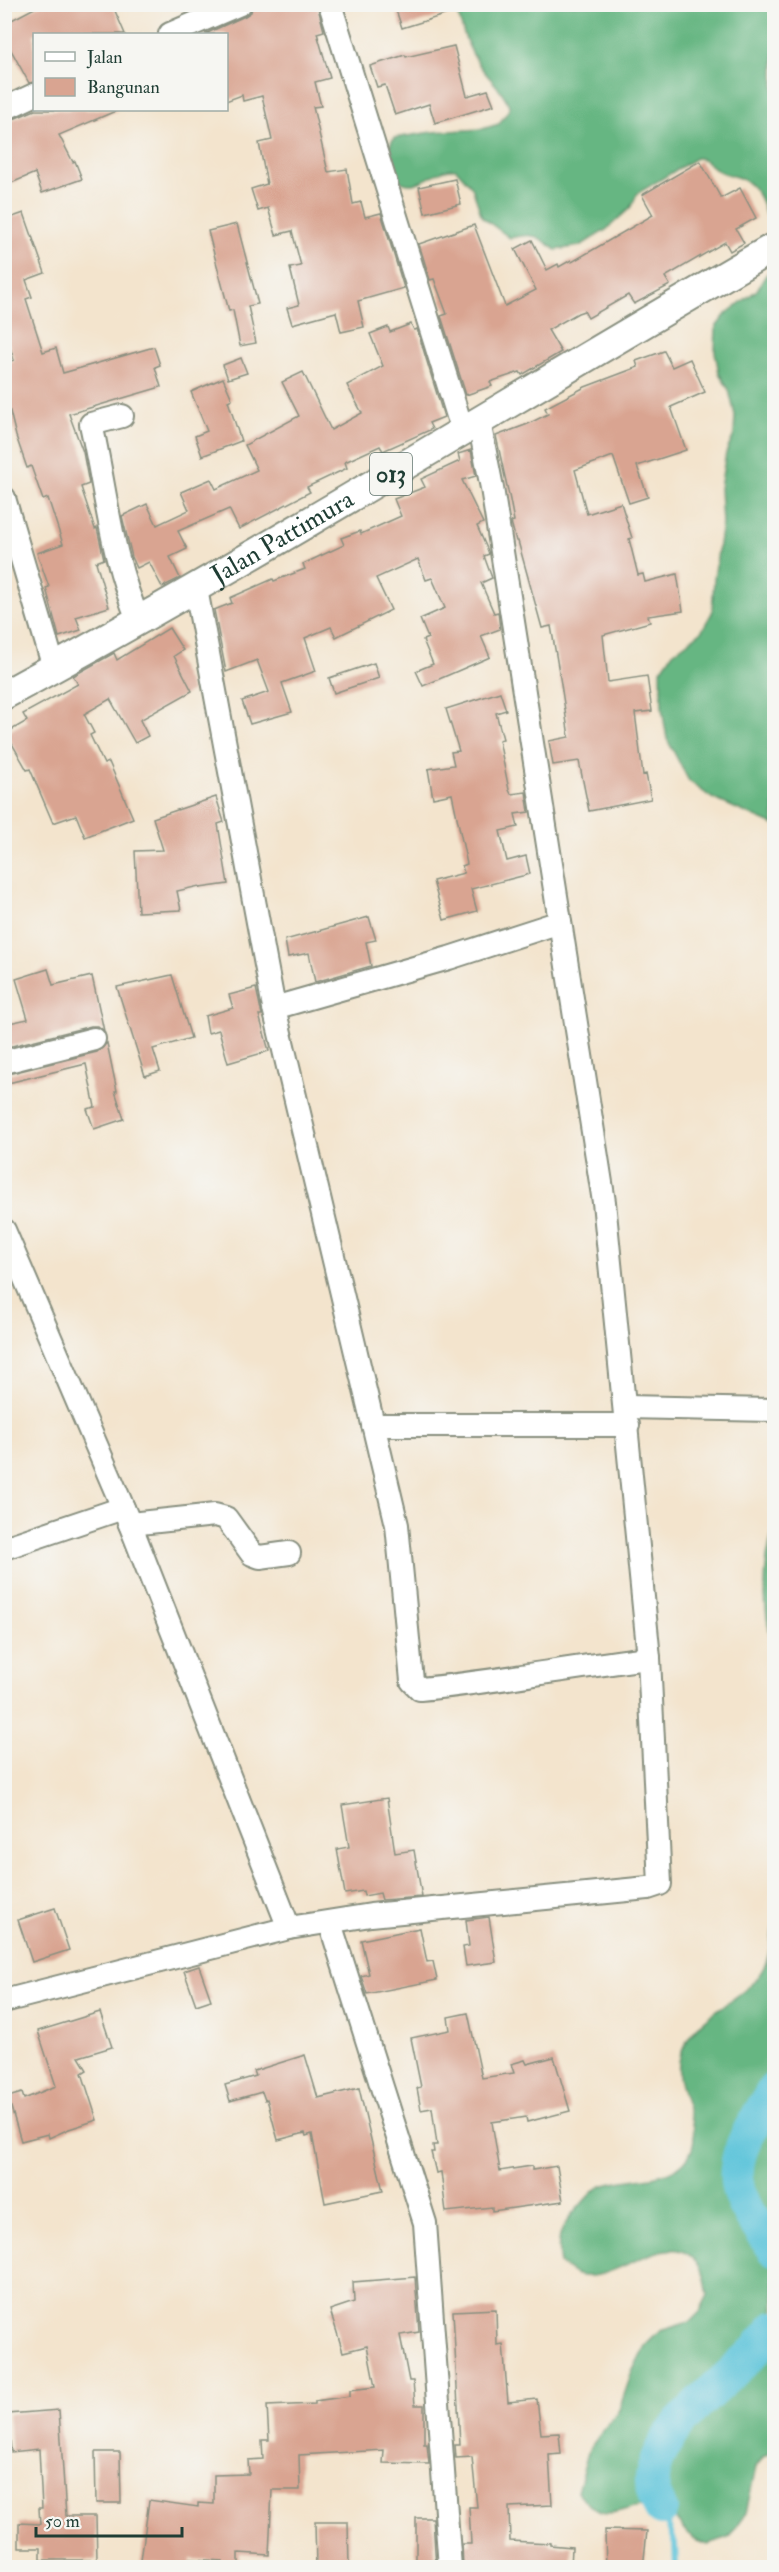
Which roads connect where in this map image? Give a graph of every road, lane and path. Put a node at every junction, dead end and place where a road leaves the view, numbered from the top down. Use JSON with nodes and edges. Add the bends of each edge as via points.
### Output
{"nodes":[{"id":1,"x":240,"y":4,"type":"edge"},
{"id":2,"x":330,"y":4,"type":"edge"},
{"id":3,"x":172,"y":33,"type":"edge"},
{"id":4,"x":33,"y":95,"type":"edge"},
{"id":5,"x":4,"y":109,"type":"edge"},
{"id":6,"x":774,"y":248,"type":"edge"},
{"id":7,"x":122,"y":416,"type":"dead end"},
{"id":8,"x":472,"y":426,"type":"junction"},
{"id":9,"x":4,"y":498,"type":"edge"},
{"id":10,"x":196,"y":589,"type":"junction"},
{"id":11,"x":139,"y":621,"type":"junction"},
{"id":12,"x":54,"y":668,"type":"junction"},
{"id":13,"x":4,"y":695,"type":"edge"},
{"id":14,"x":560,"y":922,"type":"junction"},
{"id":15,"x":274,"y":1008,"type":"junction"},
{"id":16,"x":94,"y":1039,"type":"dead end"},
{"id":17,"x":4,"y":1062,"type":"edge"},
{"id":18,"x":4,"y":1230,"type":"edge"},
{"id":19,"x":774,"y":1410,"type":"edge"},
{"id":20,"x":627,"y":1416,"type":"junction"},
{"id":21,"x":373,"y":1425,"type":"junction"},
{"id":22,"x":126,"y":1516,"type":"junction"},
{"id":23,"x":4,"y":1548,"type":"edge"},
{"id":24,"x":289,"y":1553,"type":"dead end"},
{"id":25,"x":649,"y":1658,"type":"junction"},
{"id":26,"x":330,"y":1923,"type":"junction"},
{"id":27,"x":289,"y":1928,"type":"junction"},
{"id":28,"x":4,"y":2001,"type":"edge"},
{"id":29,"x":450,"y":2568,"type":"edge"}],
"edges":[{"from":1,"to":3,"type":"street"},
{"from":2,"to":8,"type":"street","via":[[458,416]]},
{"from":4,"to":5,"type":"street"},
{"from":6,"to":8,"type":"main road","name":"Jalan Pattimura","number":"013"},
{"from":7,"to":11,"type":"street","via":[[91,424],[118,561]]},
{"from":8,"to":10,"type":"main road","name":"Jalan Pattimura","number":"013"},
{"from":8,"to":14,"type":"street","via":[[492,488]]},
{"from":9,"to":12,"type":"street"},
{"from":10,"to":11,"type":"main road","name":"Jalan Pattimura","number":"013"},
{"from":10,"to":15,"type":"street"},
{"from":11,"to":12,"type":"main road","name":"Jalan Pattimura","number":"013"},
{"from":12,"to":13,"type":"main road","name":"Jalan Pattimura","number":"013"},
{"from":14,"to":15,"type":"street"},
{"from":14,"to":20,"type":"street","via":[[604,1202]]},
{"from":15,"to":21,"type":"street"},
{"from":16,"to":17,"type":"street"},
{"from":18,"to":22,"type":"street"},
{"from":19,"to":20,"type":"street"},
{"from":20,"to":21,"type":"street"},
{"from":20,"to":25,"type":"street"},
{"from":21,"to":25,"type":"street","via":[[397,1524],[415,1686],[420,1689],[464,1685]]},
{"from":22,"to":23,"type":"street"},
{"from":22,"to":24,"type":"street","via":[[215,1515],[226,1518],[252,1554],[260,1557]]},
{"from":22,"to":27,"type":"street"},
{"from":25,"to":26,"type":"street","via":[[660,1884],[371,1915]]},
{"from":26,"to":27,"type":"street"},
{"from":26,"to":29,"type":"street","via":[[425,2223]]},
{"from":27,"to":28,"type":"street"}]}
